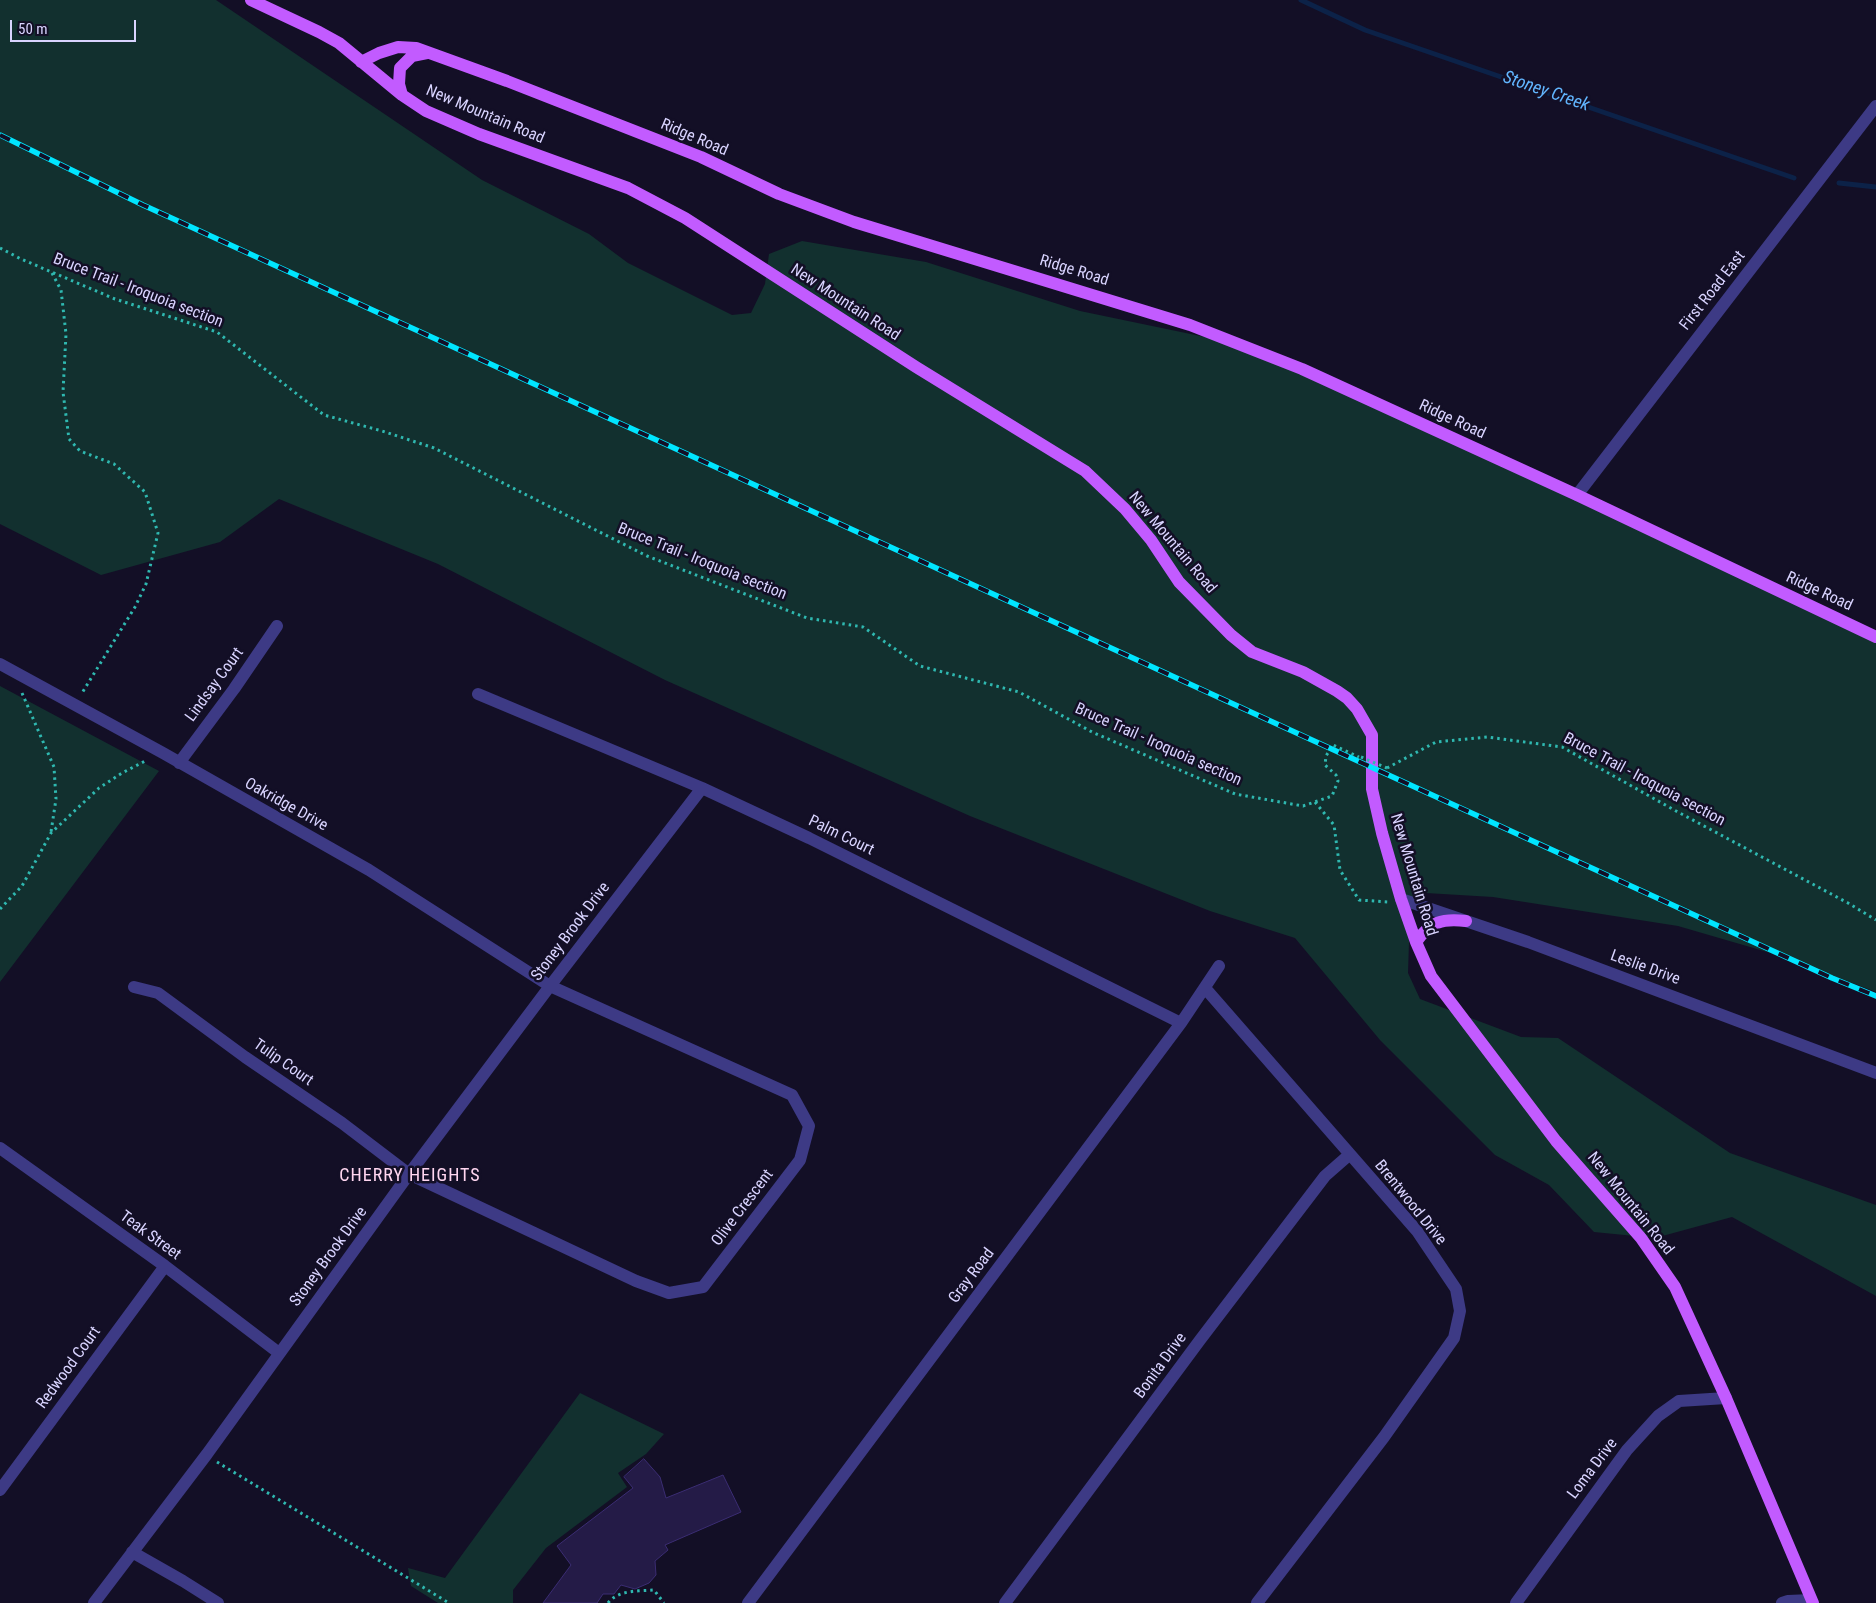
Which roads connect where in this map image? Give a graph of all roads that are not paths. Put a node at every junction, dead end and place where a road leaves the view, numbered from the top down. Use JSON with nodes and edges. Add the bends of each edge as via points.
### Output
{"nodes":[{"id":1,"x":251,"y":0,"type":"edge"},
{"id":2,"x":428,"y":52,"type":"junction"},
{"id":3,"x":361,"y":62,"type":"junction"},
{"id":4,"x":402,"y":95,"type":"junction"},
{"id":5,"x":1876,"y":106,"type":"edge"},
{"id":6,"x":1577,"y":496,"type":"junction"},
{"id":7,"x":277,"y":626,"type":"dead end"},
{"id":8,"x":1876,"y":638,"type":"edge"},
{"id":9,"x":0,"y":664,"type":"edge"},
{"id":10,"x":478,"y":694,"type":"dead end"},
{"id":11,"x":179,"y":763,"type":"junction"},
{"id":12,"x":702,"y":788,"type":"junction"},
{"id":13,"x":1401,"y":901,"type":"junction"},
{"id":14,"x":1466,"y":921,"type":"junction"},
{"id":15,"x":1416,"y":942,"type":"junction"},
{"id":16,"x":1219,"y":966,"type":"dead end"},
{"id":17,"x":550,"y":986,"type":"junction"},
{"id":18,"x":134,"y":987,"type":"dead end"},
{"id":19,"x":1205,"y":988,"type":"junction"},
{"id":20,"x":1181,"y":1023,"type":"junction"},
{"id":21,"x":1876,"y":1073,"type":"edge"},
{"id":22,"x":0,"y":1148,"type":"edge"},
{"id":23,"x":1349,"y":1155,"type":"junction"},
{"id":24,"x":409,"y":1174,"type":"junction"},
{"id":25,"x":165,"y":1266,"type":"junction"},
{"id":26,"x":279,"y":1353,"type":"junction"},
{"id":27,"x":1726,"y":1398,"type":"junction"},
{"id":28,"x":0,"y":1490,"type":"edge"},
{"id":29,"x":132,"y":1552,"type":"junction"},
{"id":30,"x":1812,"y":1601,"type":"edge"},
{"id":31,"x":94,"y":1603,"type":"edge"},
{"id":32,"x":218,"y":1603,"type":"edge"},
{"id":33,"x":748,"y":1603,"type":"edge"},
{"id":34,"x":1006,"y":1603,"type":"edge"},
{"id":35,"x":1258,"y":1603,"type":"edge"},
{"id":36,"x":1516,"y":1603,"type":"edge"},
{"id":37,"x":1782,"y":1603,"type":"edge"}],
"edges":[{"from":1,"to":3,"type":"main road","via":[[339,43]]},
{"from":2,"to":3,"type":"main road","name":"Ridge Road","via":[[398,47]]},
{"from":2,"to":4,"type":"main road","via":[[412,56],[400,68]]},
{"from":2,"to":6,"type":"main road","name":"Ridge Road","via":[[701,157],[779,194],[854,222],[1190,325],[1302,369]]},
{"from":3,"to":4,"type":"main road","name":"New Mountain Road"},
{"from":4,"to":13,"type":"main road","name":"New Mountain Road","via":[[426,111],[628,188],[685,218],[899,357],[1086,471],[1125,509],[1179,582],[1231,635],[1252,652],[1302,672],[1337,691],[1357,709],[1372,735],[1372,789]]},
{"from":5,"to":6,"type":"street","name":"First Road East"},
{"from":6,"to":8,"type":"main road","name":"Ridge Road"},
{"from":7,"to":11,"type":"street","name":"Lindsay Court"},
{"from":9,"to":11,"type":"street","name":"Oakridge Drive"},
{"from":10,"to":12,"type":"street","name":"Palm Court"},
{"from":11,"to":17,"type":"street","name":"Oakridge Drive","via":[[369,870]]},
{"from":12,"to":17,"type":"street","name":"Stoney Brook Drive"},
{"from":12,"to":20,"type":"street","name":"Palm Court","via":[[810,838]]},
{"from":13,"to":14,"type":"street","name":"Leslie Drive"},
{"from":13,"to":15,"type":"main road","name":"New Mountain Road"},
{"from":14,"to":15,"type":"main road","via":[[1451,919],[1436,923]]},
{"from":14,"to":21,"type":"street","name":"Leslie Drive"},
{"from":15,"to":27,"type":"main road","name":"New Mountain Road","via":[[1431,976],[1556,1141],[1641,1238],[1675,1287]]},
{"from":16,"to":19,"type":"street","name":"Gray Road"},
{"from":17,"to":24,"type":"street","name":"Stoney Brook Drive"},
{"from":17,"to":24,"type":"street","name":"Olive Crescent","via":[[792,1095],[809,1126],[800,1160],[703,1287],[669,1293],[636,1281]]},
{"from":18,"to":24,"type":"street","name":"Tulip Court","via":[[158,993]]},
{"from":19,"to":20,"type":"street","name":"Gray Road"},
{"from":19,"to":23,"type":"street","name":"Brentwood Drive"},
{"from":20,"to":33,"type":"street","name":"Gray Road"},
{"from":22,"to":25,"type":"street","name":"Teak Street"},
{"from":23,"to":34,"type":"street","name":"Bonita Drive","via":[[1314,1191]]},
{"from":23,"to":35,"type":"street","name":"Brentwood Drive","via":[[1417,1232],[1456,1289],[1460,1311],[1454,1338],[1384,1437]]},
{"from":24,"to":26,"type":"street","name":"Stoney Brook Drive"},
{"from":25,"to":26,"type":"street","name":"Teak Street"},
{"from":25,"to":28,"type":"street","name":"Redwood Court"},
{"from":26,"to":29,"type":"street","name":"Stoney Brook Drive"},
{"from":27,"to":30,"type":"main road","name":"New Mountain Road"},
{"from":27,"to":36,"type":"street","name":"Loma Drive","via":[[1679,1401],[1658,1416],[1627,1450]]},
{"from":29,"to":31,"type":"street","name":"Stoney Brook Drive"},
{"from":29,"to":32,"type":"street"},
{"from":30,"to":37,"type":"street"}]}
